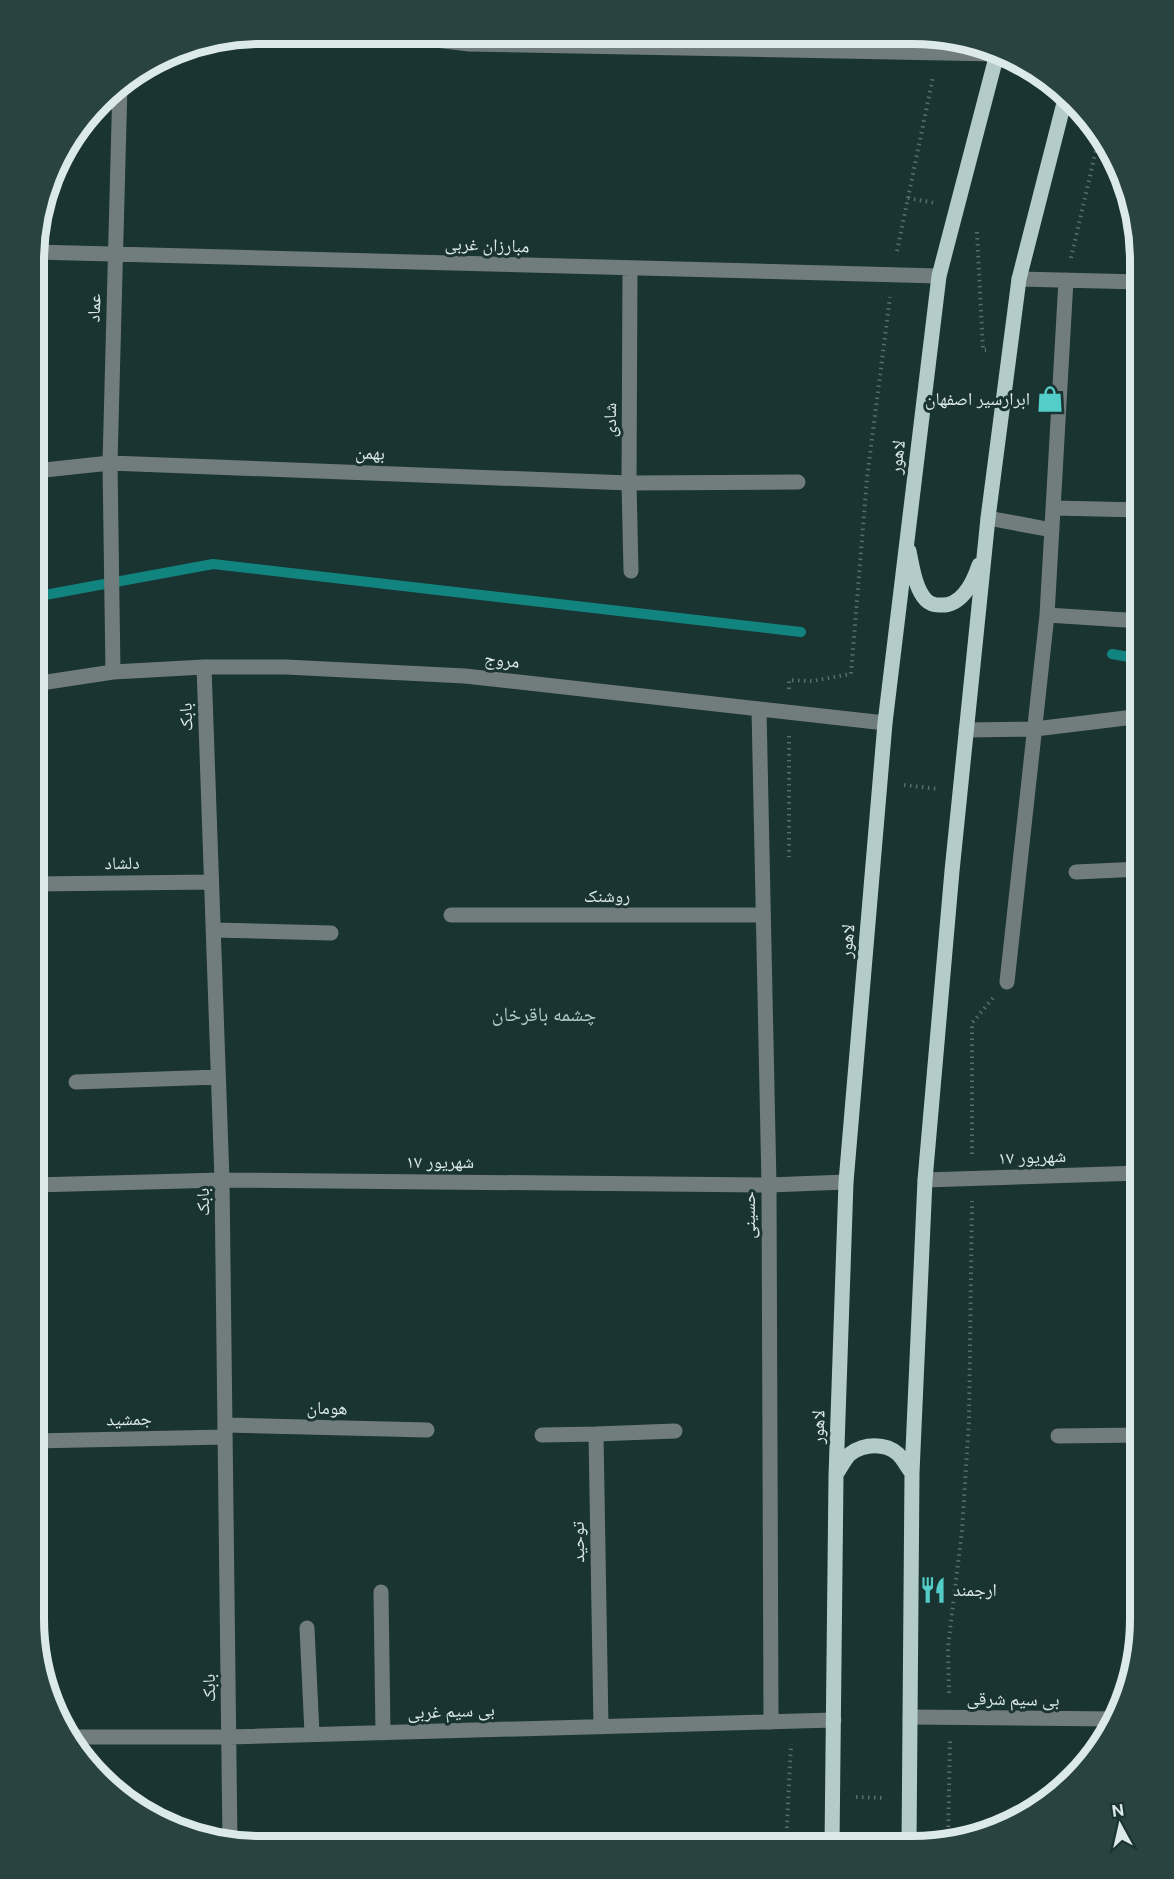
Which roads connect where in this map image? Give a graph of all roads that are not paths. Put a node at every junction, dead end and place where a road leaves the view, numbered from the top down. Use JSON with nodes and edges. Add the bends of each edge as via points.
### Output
{"nodes":[{"id":1,"x":636,"y":44,"type":"edge"},
{"id":2,"x":974,"y":52,"type":"edge"},
{"id":3,"x":995,"y":60,"type":"edge"},
{"id":4,"x":120,"y":96,"type":"edge"},
{"id":5,"x":1064,"y":104,"type":"edge"},
{"id":6,"x":44,"y":252,"type":"edge"},
{"id":7,"x":116,"y":254,"type":"junction"},
{"id":8,"x":630,"y":268,"type":"junction"},
{"id":9,"x":939,"y":276,"type":"junction"},
{"id":10,"x":1019,"y":279,"type":"junction"},
{"id":11,"x":1066,"y":280,"type":"junction"},
{"id":12,"x":1130,"y":282,"type":"edge"},
{"id":13,"x":110,"y":463,"type":"junction"},
{"id":14,"x":44,"y":470,"type":"edge"},
{"id":15,"x":798,"y":482,"type":"dead end"},
{"id":16,"x":628,"y":483,"type":"junction"},
{"id":17,"x":1053,"y":508,"type":"junction"},
{"id":18,"x":1130,"y":510,"type":"edge"},
{"id":19,"x":988,"y":518,"type":"junction"},
{"id":20,"x":1052,"y":530,"type":"junction"},
{"id":21,"x":907,"y":539,"type":"junction"},
{"id":22,"x":986,"y":546,"type":"junction"},
{"id":23,"x":631,"y":571,"type":"dead end"},
{"id":24,"x":1047,"y":615,"type":"junction"},
{"id":25,"x":1130,"y":620,"type":"edge"},
{"id":26,"x":204,"y":667,"type":"junction"},
{"id":27,"x":113,"y":672,"type":"junction"},
{"id":28,"x":44,"y":682,"type":"edge"},
{"id":29,"x":759,"y":708,"type":"junction"},
{"id":30,"x":1130,"y":717,"type":"edge"},
{"id":31,"x":885,"y":723,"type":"junction"},
{"id":32,"x":1035,"y":729,"type":"junction"},
{"id":33,"x":966,"y":730,"type":"junction"},
{"id":34,"x":1130,"y":870,"type":"edge"},
{"id":35,"x":1076,"y":872,"type":"dead end"},
{"id":36,"x":211,"y":882,"type":"junction"},
{"id":37,"x":44,"y":884,"type":"edge"},
{"id":38,"x":451,"y":915,"type":"dead end"},
{"id":39,"x":763,"y":915,"type":"junction"},
{"id":40,"x":213,"y":930,"type":"junction"},
{"id":41,"x":331,"y":933,"type":"dead end"},
{"id":42,"x":1007,"y":982,"type":"road end"},
{"id":43,"x":218,"y":1077,"type":"junction"},
{"id":44,"x":76,"y":1082,"type":"dead end"},
{"id":45,"x":1130,"y":1173,"type":"edge"},
{"id":46,"x":222,"y":1180,"type":"junction"},
{"id":47,"x":925,"y":1180,"type":"junction"},
{"id":48,"x":846,"y":1182,"type":"junction"},
{"id":49,"x":44,"y":1185,"type":"edge"},
{"id":50,"x":768,"y":1185,"type":"junction"},
{"id":51,"x":427,"y":1430,"type":"dead end"},
{"id":52,"x":225,"y":1431,"type":"junction"},
{"id":53,"x":675,"y":1431,"type":"dead end"},
{"id":54,"x":596,"y":1434,"type":"junction"},
{"id":55,"x":542,"y":1435,"type":"dead end"},
{"id":56,"x":1130,"y":1435,"type":"edge"},
{"id":57,"x":1058,"y":1436,"type":"dead end"},
{"id":58,"x":44,"y":1440,"type":"edge"},
{"id":59,"x":912,"y":1473,"type":"junction"},
{"id":60,"x":836,"y":1476,"type":"junction"},
{"id":61,"x":381,"y":1592,"type":"dead end"},
{"id":62,"x":307,"y":1628,"type":"dead end"},
{"id":63,"x":910,"y":1717,"type":"junction"},
{"id":64,"x":1105,"y":1719,"type":"edge"},
{"id":65,"x":834,"y":1720,"type":"junction"},
{"id":66,"x":771,"y":1722,"type":"junction"},
{"id":67,"x":601,"y":1727,"type":"junction"},
{"id":68,"x":383,"y":1733,"type":"junction"},
{"id":69,"x":312,"y":1734,"type":"junction"},
{"id":70,"x":79,"y":1737,"type":"edge"},
{"id":71,"x":229,"y":1737,"type":"junction"},
{"id":72,"x":230,"y":1833,"type":"edge"},
{"id":73,"x":832,"y":1836,"type":"edge"},
{"id":74,"x":909,"y":1836,"type":"edge"}],
"edges":[{"from":1,"to":2,"type":"street"},
{"from":3,"to":9,"type":"main road","name":"لاهور"},
{"from":4,"to":7,"type":"street","name":"عماد"},
{"from":5,"to":10,"type":"main road"},
{"from":6,"to":7,"type":"street","name":"مبارزان غربی"},
{"from":7,"to":8,"type":"street","name":"مبارزان غربی"},
{"from":7,"to":13,"type":"street","name":"عماد"},
{"from":8,"to":9,"type":"street","name":"مبارزان غربی"},
{"from":8,"to":16,"type":"street","name":"شادی"},
{"from":9,"to":21,"type":"main road","name":"لاهور"},
{"from":10,"to":11,"type":"street"},
{"from":10,"to":19,"type":"main road"},
{"from":11,"to":12,"type":"street"},
{"from":11,"to":17,"type":"street"},
{"from":13,"to":14,"type":"street","name":"بهمن"},
{"from":13,"to":16,"type":"street","name":"بهمن"},
{"from":13,"to":27,"type":"street","name":"عماد"},
{"from":15,"to":16,"type":"street","name":"بهمن"},
{"from":16,"to":23,"type":"street","name":"شادی"},
{"from":17,"to":18,"type":"street"},
{"from":17,"to":20,"type":"street"},
{"from":19,"to":20,"type":"street"},
{"from":19,"to":22,"type":"main road"},
{"from":20,"to":24,"type":"street"},
{"from":21,"to":22,"type":"main road","via":[[921,592],[926,601],[941,606],[966,592]]},
{"from":21,"to":31,"type":"main road","name":"لاهور"},
{"from":22,"to":33,"type":"main road"},
{"from":24,"to":25,"type":"street"},
{"from":24,"to":32,"type":"street"},
{"from":26,"to":27,"type":"street","name":"مروج"},
{"from":26,"to":29,"type":"street","name":"مروج","via":[[465,676]]},
{"from":26,"to":36,"type":"street","name":"بابک"},
{"from":27,"to":28,"type":"street","name":"مروج"},
{"from":29,"to":31,"type":"street","name":"مروج"},
{"from":29,"to":39,"type":"street","name":"حسینی"},
{"from":30,"to":32,"type":"street"},
{"from":31,"to":48,"type":"main road","name":"لاهور"},
{"from":32,"to":33,"type":"street"},
{"from":32,"to":42,"type":"street"},
{"from":33,"to":47,"type":"main road"},
{"from":34,"to":35,"type":"street"},
{"from":36,"to":37,"type":"street","name":"دلشاد"},
{"from":36,"to":40,"type":"street","name":"بابک"},
{"from":38,"to":39,"type":"street","name":"روشنک"},
{"from":39,"to":50,"type":"street","name":"حسینی"},
{"from":40,"to":41,"type":"street"},
{"from":40,"to":43,"type":"street","name":"بابک"},
{"from":43,"to":44,"type":"street"},
{"from":43,"to":46,"type":"street","name":"بابک"},
{"from":45,"to":47,"type":"street","name":"۱۷ شهریور"},
{"from":46,"to":49,"type":"street","name":"۱۷ شهریور"},
{"from":46,"to":50,"type":"street","name":"۱۷ شهریور"},
{"from":46,"to":52,"type":"street","name":"بابک"},
{"from":47,"to":59,"type":"main road"},
{"from":48,"to":50,"type":"street","name":"۱۷ شهریور"},
{"from":48,"to":60,"type":"main road","name":"لاهور"},
{"from":50,"to":66,"type":"street","name":"حسینی"},
{"from":51,"to":52,"type":"street","name":"هومان"},
{"from":52,"to":58,"type":"street","name":"جمشید"},
{"from":52,"to":71,"type":"street","name":"بابک"},
{"from":53,"to":54,"type":"street"},
{"from":54,"to":55,"type":"street"},
{"from":54,"to":67,"type":"street","name":"توحید"},
{"from":56,"to":57,"type":"street"},
{"from":59,"to":60,"type":"main road","via":[[900,1456],[877,1445],[850,1454]]},
{"from":59,"to":63,"type":"main road"},
{"from":60,"to":65,"type":"main road","name":"لاهور"},
{"from":61,"to":68,"type":"street"},
{"from":62,"to":69,"type":"street"},
{"from":63,"to":64,"type":"street","name":"بی سیم شرقی"},
{"from":63,"to":74,"type":"main road"},
{"from":65,"to":66,"type":"street","name":"بی سیم غربی"},
{"from":65,"to":73,"type":"main road","name":"لاهور"},
{"from":66,"to":67,"type":"street","name":"بی سیم غربی"},
{"from":67,"to":68,"type":"street","name":"بی سیم غربی"},
{"from":68,"to":69,"type":"street","name":"بی سیم غربی"},
{"from":69,"to":71,"type":"street","name":"بی سیم غربی"},
{"from":70,"to":71,"type":"street","name":"بی سیم غربی"},
{"from":71,"to":72,"type":"street","name":"بابک"}]}
